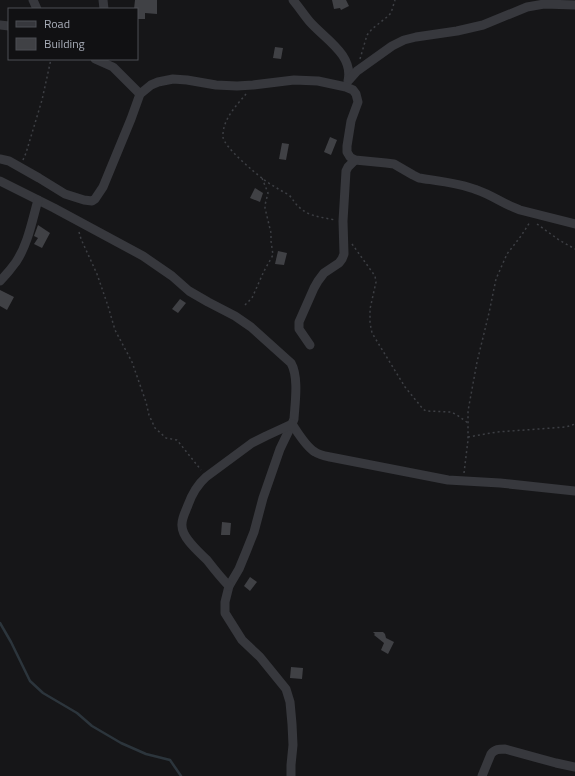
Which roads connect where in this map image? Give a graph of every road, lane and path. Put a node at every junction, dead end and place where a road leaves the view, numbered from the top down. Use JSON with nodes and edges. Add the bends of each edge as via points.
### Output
{"nodes":[{"id":1,"x":293,"y":0,"type":"edge"},
{"id":2,"x":395,"y":0,"type":"edge"},
{"id":3,"x":575,"y":5,"type":"edge"},
{"id":4,"x":51,"y":60,"type":"edge"},
{"id":5,"x":100,"y":60,"type":"edge"},
{"id":6,"x":113,"y":63,"type":"edge"},
{"id":7,"x":357,"y":71,"type":"junction"},
{"id":8,"x":347,"y":83,"type":"junction"},
{"id":9,"x":253,"y":85,"type":"junction"},
{"id":10,"x":140,"y":94,"type":"junction"},
{"id":11,"x":0,"y":159,"type":"edge"},
{"id":12,"x":355,"y":160,"type":"junction"},
{"id":13,"x":19,"y":167,"type":"junction"},
{"id":14,"x":262,"y":178,"type":"junction"},
{"id":15,"x":0,"y":181,"type":"edge"},
{"id":16,"x":38,"y":200,"type":"junction"},
{"id":17,"x":532,"y":219,"type":"dead end"},
{"id":18,"x":76,"y":220,"type":"junction"},
{"id":19,"x":343,"y":221,"type":"junction"},
{"id":20,"x":537,"y":223,"type":"dead end"},
{"id":21,"x":575,"y":224,"type":"edge"},
{"id":22,"x":352,"y":243,"type":"dead end"},
{"id":23,"x":575,"y":249,"type":"edge"},
{"id":24,"x":0,"y":282,"type":"edge"},
{"id":25,"x":245,"y":305,"type":"dead end"},
{"id":26,"x":310,"y":345,"type":"dead end"},
{"id":27,"x":468,"y":423,"type":"junction"},
{"id":28,"x":292,"y":424,"type":"junction"},
{"id":29,"x":575,"y":424,"type":"edge"},
{"id":30,"x":468,"y":437,"type":"junction"},
{"id":31,"x":206,"y":477,"type":"junction"},
{"id":32,"x":463,"y":481,"type":"junction"},
{"id":33,"x":575,"y":491,"type":"edge"},
{"id":34,"x":228,"y":586,"type":"junction"},
{"id":35,"x":575,"y":767,"type":"edge"},
{"id":36,"x":290,"y":776,"type":"edge"},
{"id":37,"x":482,"y":776,"type":"edge"}],
"edges":[{"from":1,"to":8,"type":"street","via":[[346,61],[349,70]]},
{"from":2,"to":7,"type":"path","via":[[387,17],[367,35]]},
{"from":3,"to":7,"type":"street","via":[[544,4],[527,7],[483,25],[404,40]]},
{"from":4,"to":13,"type":"path","via":[[36,122]]},
{"from":5,"to":6,"type":"street"},
{"from":6,"to":10,"type":"street"},
{"from":7,"to":8,"type":"street"},
{"from":8,"to":9,"type":"street","via":[[294,80]]},
{"from":8,"to":12,"type":"street","via":[[358,97],[347,146],[348,156]]},
{"from":9,"to":10,"type":"street","via":[[216,85],[173,79],[151,85]]},
{"from":9,"to":14,"type":"path","via":[[226,120],[223,137],[233,153]]},
{"from":10,"to":13,"type":"street","via":[[103,187],[95,199],[88,201],[65,194]]},
{"from":11,"to":13,"type":"street"},
{"from":12,"to":19,"type":"street","via":[[346,171]]},
{"from":12,"to":21,"type":"street","via":[[394,164],[419,178],[457,184],[493,196],[511,207]]},
{"from":14,"to":19,"type":"path","via":[[289,195],[309,215]]},
{"from":14,"to":25,"type":"path","via":[[268,193],[265,208],[273,255],[252,298]]},
{"from":15,"to":16,"type":"street"},
{"from":16,"to":18,"type":"street"},
{"from":16,"to":24,"type":"street","via":[[22,252]]},
{"from":17,"to":27,"type":"path","via":[[507,254],[496,279],[477,362]]},
{"from":18,"to":28,"type":"street","via":[[143,256],[189,290],[235,316],[291,363],[296,381]]},
{"from":18,"to":31,"type":"path","via":[[115,330],[132,362],[152,424],[166,438],[177,440]]},
{"from":19,"to":26,"type":"street","via":[[342,259],[318,281],[299,322],[299,330]]},
{"from":20,"to":23,"type":"path"},
{"from":22,"to":27,"type":"path","via":[[375,276],[370,309],[372,333],[405,387],[426,411],[451,412]]},
{"from":27,"to":30,"type":"path"},
{"from":28,"to":31,"type":"street","via":[[252,443]]},
{"from":28,"to":32,"type":"street","via":[[312,450],[321,454]]},
{"from":28,"to":34,"type":"street","via":[[280,449],[254,532],[239,569]]},
{"from":29,"to":30,"type":"path"},
{"from":30,"to":32,"type":"path"},
{"from":31,"to":34,"type":"street","via":[[195,489],[189,501],[182,522],[183,532]]},
{"from":32,"to":33,"type":"street"},
{"from":34,"to":36,"type":"street","via":[[225,613],[242,640],[260,657],[288,695],[293,745]]},
{"from":35,"to":37,"type":"street","via":[[498,749],[491,754]]}]}
